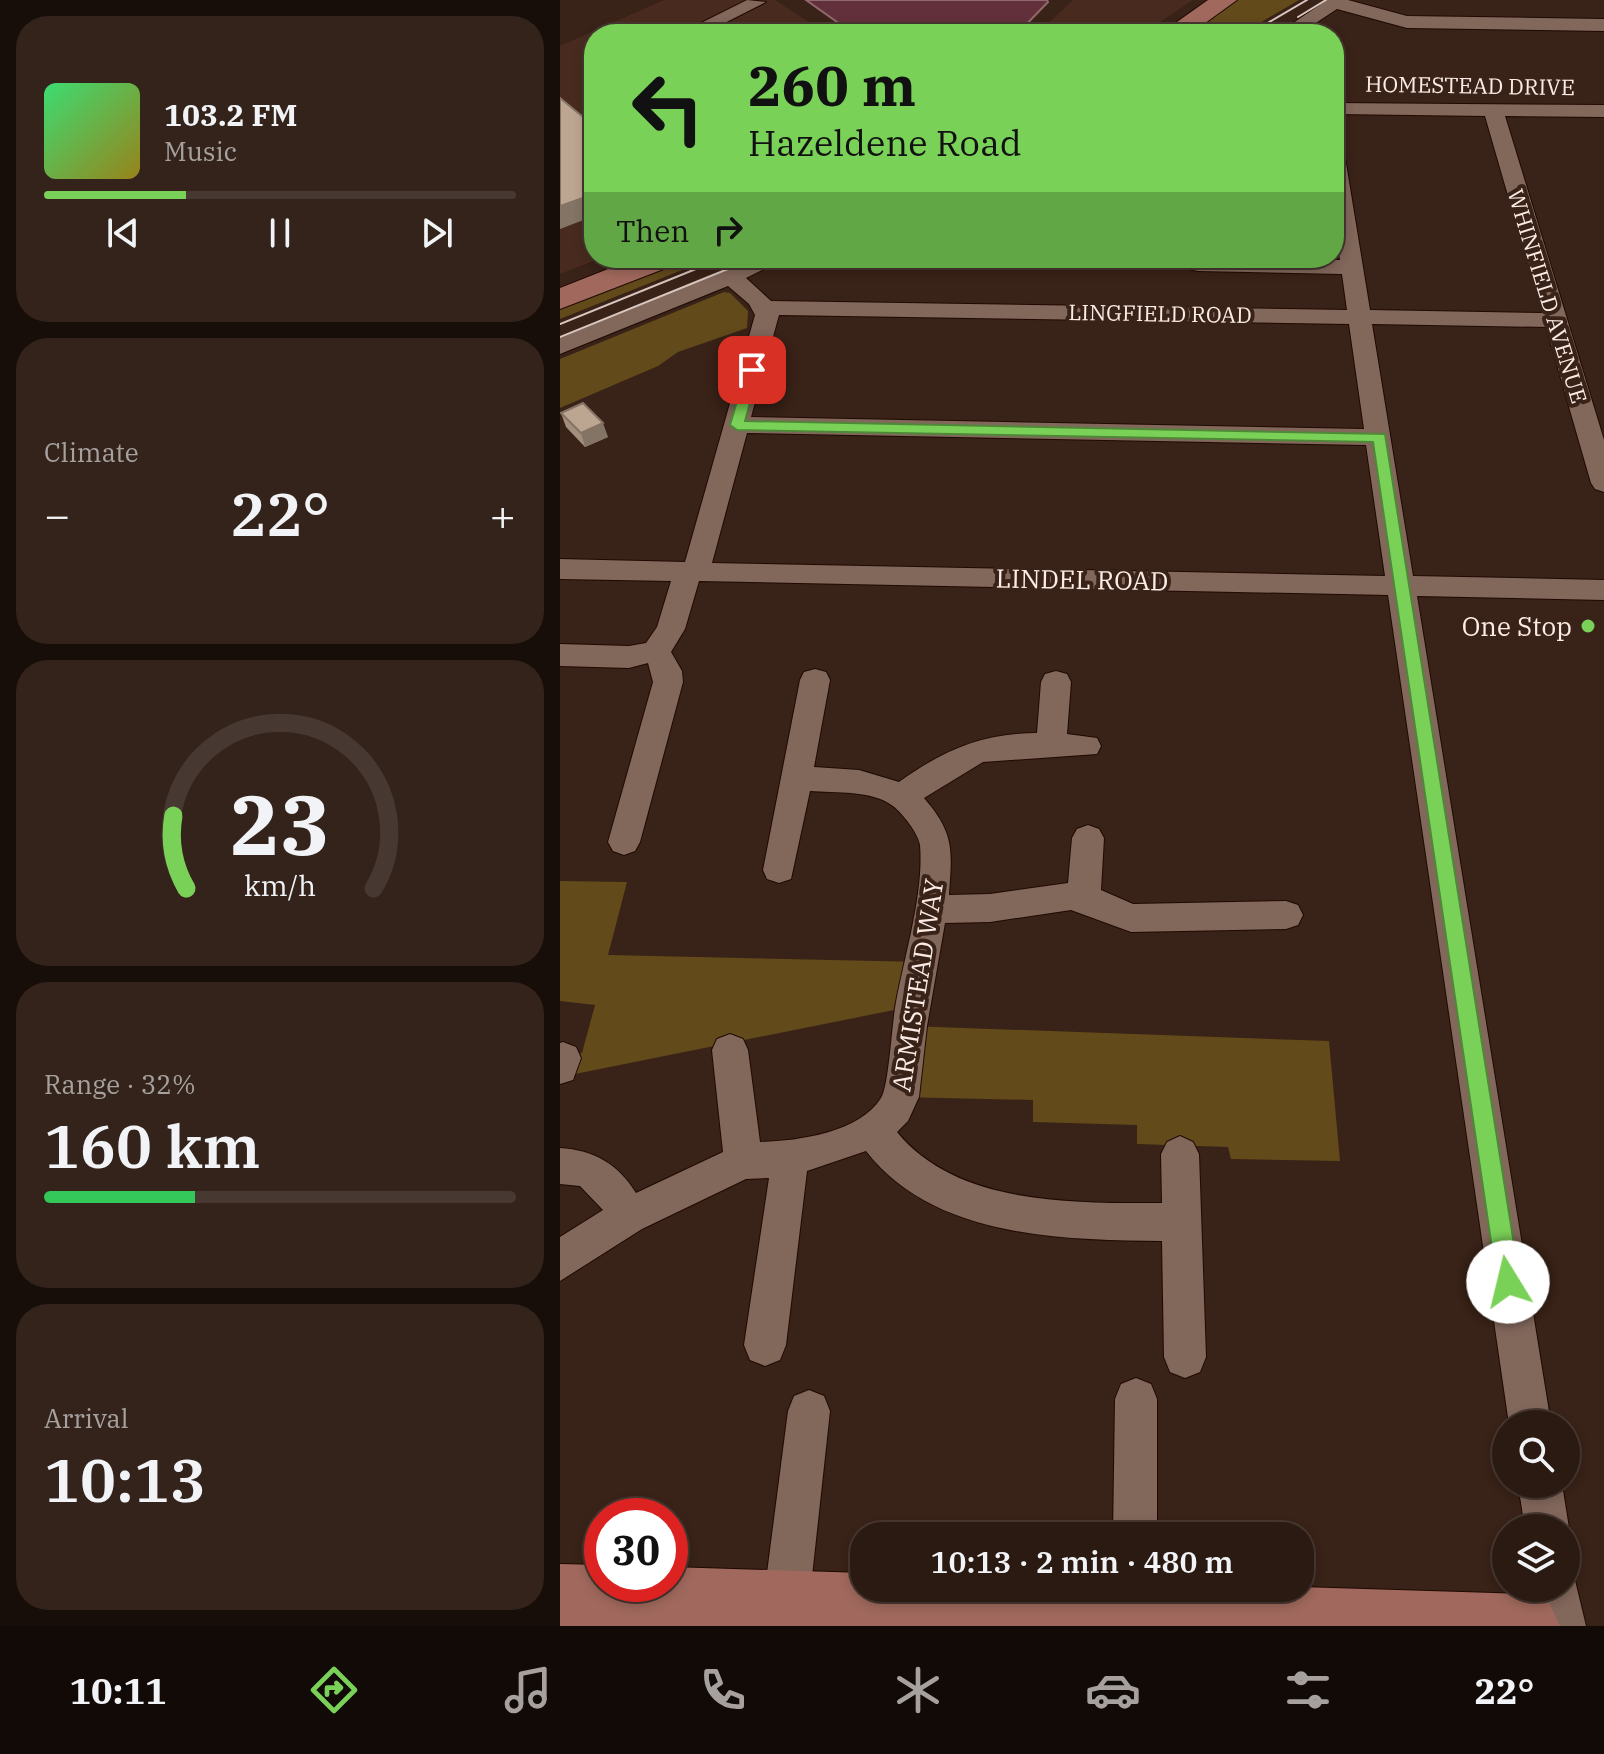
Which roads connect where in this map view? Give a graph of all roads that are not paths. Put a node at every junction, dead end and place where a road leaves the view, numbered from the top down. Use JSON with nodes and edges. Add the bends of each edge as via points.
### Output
{"nodes":[{"id":1,"x":1225,"y":0,"type":"edge"},
{"id":2,"x":1338,"y":1,"type":"edge"},
{"id":3,"x":757,"y":2,"type":"dead end"},
{"id":4,"x":710,"y":24,"type":"edge"},
{"id":5,"x":1188,"y":24,"type":"edge"},
{"id":6,"x":1302,"y":24,"type":"edge"},
{"id":7,"x":1604,"y":25,"type":"edge"},
{"id":8,"x":1344,"y":108,"type":"edge"},
{"id":9,"x":1493,"y":109,"type":"junction"},
{"id":10,"x":1604,"y":111,"type":"edge"},
{"id":11,"x":1344,"y":215,"type":"edge"},
{"id":12,"x":1344,"y":267,"type":"edge"},
{"id":13,"x":1352,"y":267,"type":"junction"},
{"id":14,"x":638,"y":268,"type":"edge"},
{"id":15,"x":750,"y":268,"type":"edge"},
{"id":16,"x":730,"y":276,"type":"junction"},
{"id":17,"x":560,"y":299,"type":"edge"},
{"id":18,"x":766,"y":308,"type":"junction"},
{"id":19,"x":1361,"y":317,"type":"junction"},
{"id":20,"x":1554,"y":320,"type":"junction"},
{"id":21,"x":560,"y":347,"type":"edge"},
{"id":22,"x":1592,"y":401,"type":"edge"},
{"id":23,"x":737,"y":425,"type":"junction"},
{"id":24,"x":1380,"y":437,"type":"junction"},
{"id":25,"x":1604,"y":483,"type":"edge"},
{"id":26,"x":560,"y":569,"type":"edge"},
{"id":27,"x":692,"y":572,"type":"junction"},
{"id":28,"x":1400,"y":586,"type":"junction"},
{"id":29,"x":1604,"y":590,"type":"edge"},
{"id":30,"x":656,"y":651,"type":"junction"},
{"id":31,"x":560,"y":655,"type":"edge"},
{"id":32,"x":815,"y":680,"type":"dead end"},
{"id":33,"x":1056,"y":682,"type":"dead end"},
{"id":34,"x":1051,"y":746,"type":"junction"},
{"id":35,"x":1086,"y":746,"type":"dead end"},
{"id":36,"x":797,"y":778,"type":"junction"},
{"id":37,"x":903,"y":796,"type":"junction"},
{"id":38,"x":1088,"y":838,"type":"dead end"},
{"id":39,"x":624,"y":842,"type":"dead end"},
{"id":40,"x":779,"y":870,"type":"dead end"},
{"id":41,"x":1084,"y":897,"type":"junction"},
{"id":42,"x":931,"y":910,"type":"junction"},
{"id":43,"x":1286,"y":915,"type":"dead end"},
{"id":44,"x":730,"y":1050,"type":"dead end"},
{"id":45,"x":873,"y":1131,"type":"junction"},
{"id":46,"x":1180,"y":1154,"type":"dead end"},
{"id":47,"x":788,"y":1159,"type":"junction"},
{"id":48,"x":743,"y":1161,"type":"junction"},
{"id":49,"x":560,"y":1166,"type":"edge"},
{"id":50,"x":628,"y":1216,"type":"junction"},
{"id":51,"x":1180,"y":1222,"type":"junction"},
{"id":52,"x":560,"y":1262,"type":"edge"},
{"id":53,"x":765,"y":1345,"type":"dead end"},
{"id":54,"x":1185,"y":1357,"type":"dead end"},
{"id":55,"x":1136,"y":1399,"type":"dead end"},
{"id":56,"x":1528,"y":1410,"type":"edge"},
{"id":57,"x":809,"y":1411,"type":"dead end"},
{"id":58,"x":1135,"y":1522,"type":"edge"},
{"id":59,"x":560,"y":1595,"type":"edge"},
{"id":60,"x":960,"y":1602,"type":"edge"},
{"id":61,"x":1165,"y":1602,"type":"edge"},
{"id":62,"x":1559,"y":1602,"type":"edge"},
{"id":63,"x":786,"y":1604,"type":"junction"},
{"id":64,"x":626,"y":1612,"type":"edge"},
{"id":65,"x":1528,"y":1626,"type":"edge"},
{"id":66,"x":1563,"y":1626,"type":"edge"}],
"edges":[{"from":1,"to":5,"type":"street"},
{"from":2,"to":6,"type":"street"},
{"from":2,"to":7,"type":"street","via":[[1407,22]]},
{"from":3,"to":4,"type":"street"},
{"from":8,"to":9,"type":"street","name":"HOMESTEAD DRIVE"},
{"from":9,"to":10,"type":"street","name":"HOMESTEAD DRIVE"},
{"from":9,"to":20,"type":"street","name":"WHINFIELD AVENUE"},
{"from":11,"to":13,"type":"street"},
{"from":12,"to":13,"type":"street"},
{"from":13,"to":19,"type":"street"},
{"from":14,"to":17,"type":"street"},
{"from":15,"to":16,"type":"street"},
{"from":16,"to":18,"type":"street"},
{"from":16,"to":21,"type":"street"},
{"from":18,"to":19,"type":"street","name":"LINGFIELD ROAD"},
{"from":18,"to":23,"type":"street"},
{"from":19,"to":20,"type":"street","name":"LINGFIELD ROAD"},
{"from":19,"to":24,"type":"street"},
{"from":20,"to":22,"type":"street","name":"WHINFIELD AVENUE"},
{"from":22,"to":25,"type":"street","name":"WHINFIELD AVENUE"},
{"from":23,"to":24,"type":"street"},
{"from":23,"to":27,"type":"street"},
{"from":24,"to":28,"type":"street"},
{"from":26,"to":27,"type":"street","name":"LINDEL ROAD"},
{"from":27,"to":28,"type":"street","name":"LINDEL ROAD"},
{"from":27,"to":30,"type":"street","via":[[671,629]]},
{"from":28,"to":29,"type":"street","name":"LINDEL ROAD"},
{"from":28,"to":56,"type":"street"},
{"from":30,"to":31,"type":"street","via":[[629,657]]},
{"from":30,"to":39,"type":"street","via":[[668,682]]},
{"from":32,"to":36,"type":"street"},
{"from":33,"to":34,"type":"street"},
{"from":34,"to":35,"type":"street"},
{"from":34,"to":37,"type":"street","via":[[1012,745],[974,752]]},
{"from":36,"to":37,"type":"street","via":[[859,782]]},
{"from":36,"to":40,"type":"street"},
{"from":37,"to":42,"type":"street","name":"ARMISTEAD WAY","via":[[918,810],[936,844]]},
{"from":38,"to":41,"type":"street"},
{"from":41,"to":42,"type":"street"},
{"from":41,"to":43,"type":"street","via":[[1131,918]]},
{"from":42,"to":45,"type":"street","name":"ARMISTEAD WAY","via":[[901,1097]]},
{"from":44,"to":48,"type":"street"},
{"from":45,"to":47,"type":"street"},
{"from":45,"to":51,"type":"street","via":[[906,1168],[951,1193],[1006,1210]]},
{"from":46,"to":51,"type":"street"},
{"from":47,"to":48,"type":"street"},
{"from":47,"to":53,"type":"street"},
{"from":48,"to":50,"type":"street"},
{"from":49,"to":50,"type":"street","via":[[596,1172],[614,1189]]},
{"from":50,"to":52,"type":"street"},
{"from":51,"to":54,"type":"street"},
{"from":55,"to":58,"type":"street"},
{"from":57,"to":63,"type":"street"},
{"from":59,"to":64,"type":"street"},
{"from":60,"to":63,"type":"street"},
{"from":61,"to":65,"type":"street"},
{"from":62,"to":66,"type":"street"},
{"from":63,"to":64,"type":"street"}]}
